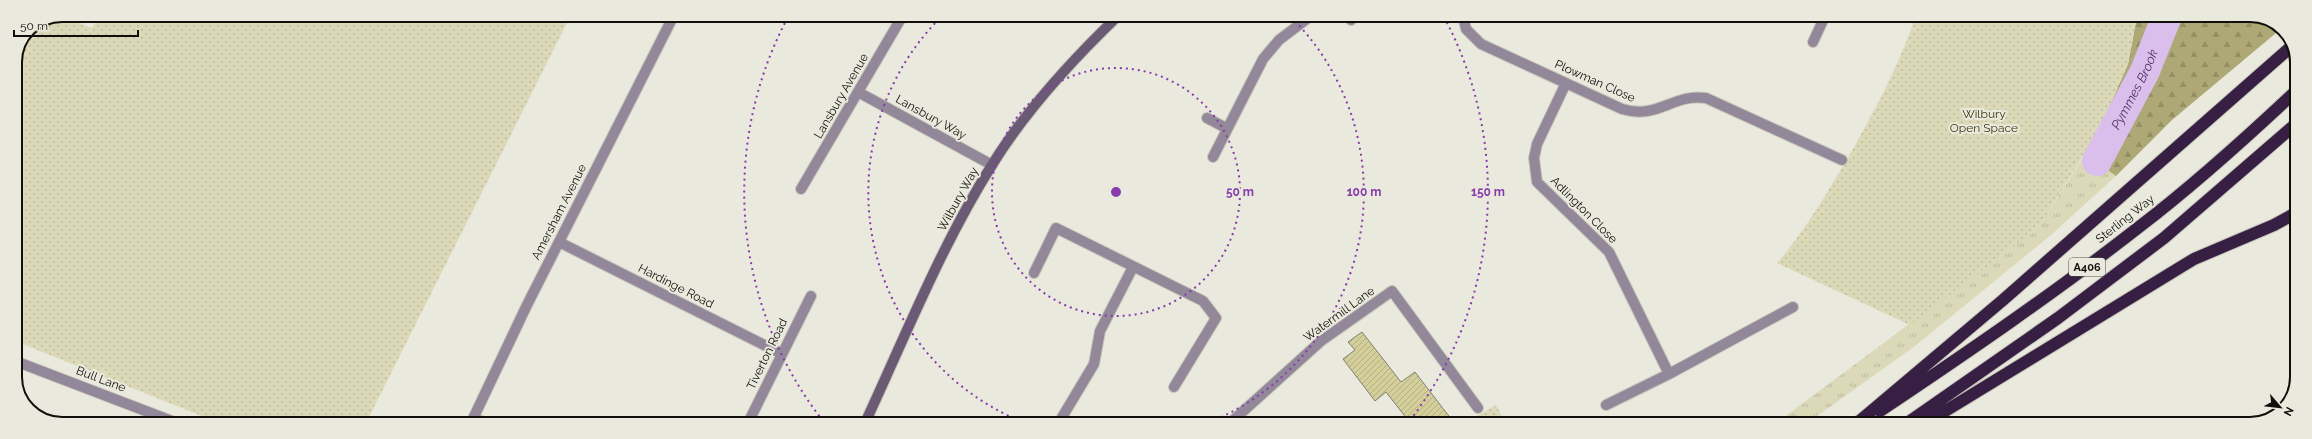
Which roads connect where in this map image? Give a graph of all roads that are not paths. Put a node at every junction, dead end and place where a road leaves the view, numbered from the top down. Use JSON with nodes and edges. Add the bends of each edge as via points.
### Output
{"nodes":[{"id":1,"x":670,"y":22,"type":"edge"},
{"id":2,"x":899,"y":22,"type":"edge"},
{"id":3,"x":1112,"y":22,"type":"edge"},
{"id":4,"x":1304,"y":22,"type":"edge"},
{"id":5,"x":1464,"y":22,"type":"edge"},
{"id":6,"x":1822,"y":22,"type":"edge"},
{"id":7,"x":1813,"y":42,"type":"dead end"},
{"id":8,"x":2288,"y":49,"type":"edge"},
{"id":9,"x":1566,"y":83,"type":"junction"},
{"id":10,"x":858,"y":92,"type":"junction"},
{"id":11,"x":2290,"y":96,"type":"edge"},
{"id":12,"x":1207,"y":118,"type":"dead end"},
{"id":13,"x":1226,"y":128,"type":"junction"},
{"id":14,"x":2290,"y":128,"type":"edge"},
{"id":15,"x":1213,"y":157,"type":"dead end"},
{"id":16,"x":1842,"y":160,"type":"dead end"},
{"id":17,"x":992,"y":165,"type":"junction"},
{"id":18,"x":801,"y":189,"type":"dead end"},
{"id":19,"x":2290,"y":216,"type":"edge"},
{"id":20,"x":560,"y":242,"type":"junction"},
{"id":21,"x":1134,"y":267,"type":"junction"},
{"id":22,"x":1034,"y":273,"type":"dead end"},
{"id":23,"x":811,"y":296,"type":"dead end"},
{"id":24,"x":1793,"y":308,"type":"dead end"},
{"id":25,"x":782,"y":354,"type":"junction"},
{"id":26,"x":22,"y":364,"type":"edge"},
{"id":27,"x":1669,"y":374,"type":"junction"},
{"id":28,"x":1174,"y":387,"type":"dead end"},
{"id":29,"x":1606,"y":405,"type":"dead end"},
{"id":30,"x":1478,"y":408,"type":"dead end"},
{"id":31,"x":161,"y":417,"type":"edge"},
{"id":32,"x":475,"y":417,"type":"edge"},
{"id":33,"x":751,"y":417,"type":"edge"},
{"id":34,"x":867,"y":417,"type":"edge"},
{"id":35,"x":1062,"y":417,"type":"edge"},
{"id":36,"x":1237,"y":417,"type":"edge"},
{"id":37,"x":1864,"y":417,"type":"edge"},
{"id":38,"x":1871,"y":417,"type":"edge"},
{"id":39,"x":1916,"y":417,"type":"edge"},
{"id":40,"x":1935,"y":417,"type":"edge"}],
"edges":[{"from":1,"to":20,"type":"street","name":"Amersham Avenue"},
{"from":2,"to":10,"type":"street","name":"Lansbury Avenue"},
{"from":3,"to":17,"type":"street","name":"Wilbury Way","via":[[1019,125]]},
{"from":4,"to":13,"type":"street","via":[[1279,40],[1263,59]]},
{"from":5,"to":9,"type":"street","name":"Plowman Close","via":[[1466,29],[1481,44]]},
{"from":6,"to":7,"type":"street"},
{"from":8,"to":37,"type":"highway","via":[[2003,300]]},
{"from":9,"to":16,"type":"street","name":"Plowman Close","via":[[1634,113],[1658,109],[1693,96],[1706,98]]},
{"from":9,"to":27,"type":"street","name":"Adlington Close","via":[[1537,144],[1534,158],[1537,182],[1609,252]]},
{"from":10,"to":17,"type":"street","name":"Lansbury Way"},
{"from":10,"to":18,"type":"street","name":"Lansbury Avenue"},
{"from":11,"to":38,"type":"highway","name":"Sterling Way","number":"A406","via":[[2213,166],[2141,226],[1989,337]]},
{"from":12,"to":13,"type":"street"},
{"from":13,"to":15,"type":"street"},
{"from":14,"to":39,"type":"highway","number":"A406","via":[[2164,238],[2058,318]]},
{"from":17,"to":34,"type":"street","name":"Wilbury Way","via":[[958,224]]},
{"from":19,"to":40,"type":"highway","via":[[2194,259]]},
{"from":20,"to":25,"type":"street","name":"Hardinge Road"},
{"from":20,"to":32,"type":"street","name":"Amersham Avenue","via":[[526,307]]},
{"from":21,"to":22,"type":"street","via":[[1056,228]]},
{"from":21,"to":28,"type":"street","via":[[1203,301],[1216,318]]},
{"from":21,"to":35,"type":"street","via":[[1100,331],[1094,364]]},
{"from":23,"to":25,"type":"street","name":"Tiverton Road"},
{"from":24,"to":27,"type":"street"},
{"from":25,"to":33,"type":"street","name":"Tiverton Road"},
{"from":26,"to":31,"type":"street","name":"Bull Lane"},
{"from":27,"to":29,"type":"street"},
{"from":30,"to":36,"type":"street","name":"Watermill Lane","via":[[1392,291],[1321,341]]}]}
